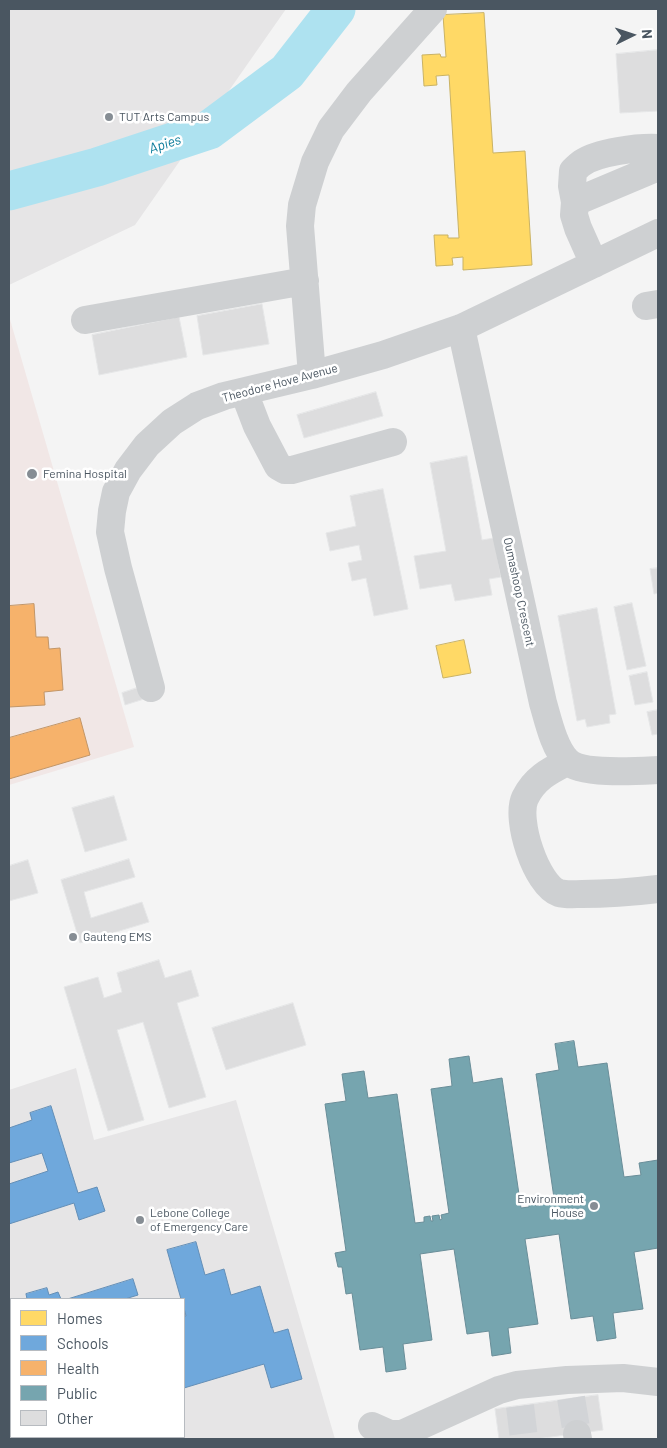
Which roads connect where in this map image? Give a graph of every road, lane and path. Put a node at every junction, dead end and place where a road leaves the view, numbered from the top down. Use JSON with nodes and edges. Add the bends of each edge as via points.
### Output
{"nodes":[{"id":1,"x":433,"y":9,"type":"edge"},
{"id":2,"x":658,"y":148,"type":"edge"},
{"id":3,"x":658,"y":167,"type":"edge"},
{"id":4,"x":575,"y":202,"type":"junction"},
{"id":5,"x":658,"y":233,"type":"edge"},
{"id":6,"x":594,"y":264,"type":"junction"},
{"id":7,"x":305,"y":281,"type":"junction"},
{"id":8,"x":85,"y":320,"type":"dead end"},
{"id":9,"x":461,"y":328,"type":"junction"},
{"id":10,"x":312,"y":375,"type":"junction"},
{"id":11,"x":244,"y":392,"type":"junction"},
{"id":12,"x":393,"y":442,"type":"dead end"},
{"id":13,"x":151,"y":688,"type":"dead end"},
{"id":14,"x":567,"y":762,"type":"junction"},
{"id":15,"x":658,"y":770,"type":"edge"},
{"id":16,"x":658,"y":889,"type":"edge"},
{"id":17,"x":658,"y":1382,"type":"edge"},
{"id":18,"x":372,"y":1426,"type":"dead end"}],
"edges":[{"from":1,"to":7,"type":"street","via":[[359,92],[332,129],[315,162],[302,205],[300,226]]},
{"from":2,"to":4,"type":"street","via":[[608,152],[582,162],[573,171]]},
{"from":3,"to":4,"type":"street"},
{"from":4,"to":6,"type":"street","via":[[574,215]]},
{"from":5,"to":6,"type":"street","name":"Theodore Hove Avenue"},
{"from":6,"to":9,"type":"street","name":"Theodore Hove Avenue"},
{"from":7,"to":8,"type":"street"},
{"from":7,"to":10,"type":"street"},
{"from":9,"to":10,"type":"street","name":"Theodore Hove Avenue"},
{"from":9,"to":14,"type":"street","name":"Oumashoop Crescent","via":[[543,703],[552,734]]},
{"from":10,"to":11,"type":"street","name":"Theodore Hove Avenue"},
{"from":11,"to":12,"type":"street","via":[[278,466],[285,470]]},
{"from":11,"to":13,"type":"street","name":"Theodore Hove Avenue","via":[[197,406],[172,422],[147,445],[116,492],[110,532]]},
{"from":14,"to":15,"type":"street","via":[[600,771]]},
{"from":14,"to":16,"type":"street","via":[[546,772],[524,800],[527,846],[542,877],[559,893],[608,894]]},
{"from":17,"to":18,"type":"street","via":[[623,1378],[519,1395],[499,1390],[402,1434],[390,1434]]}]}
